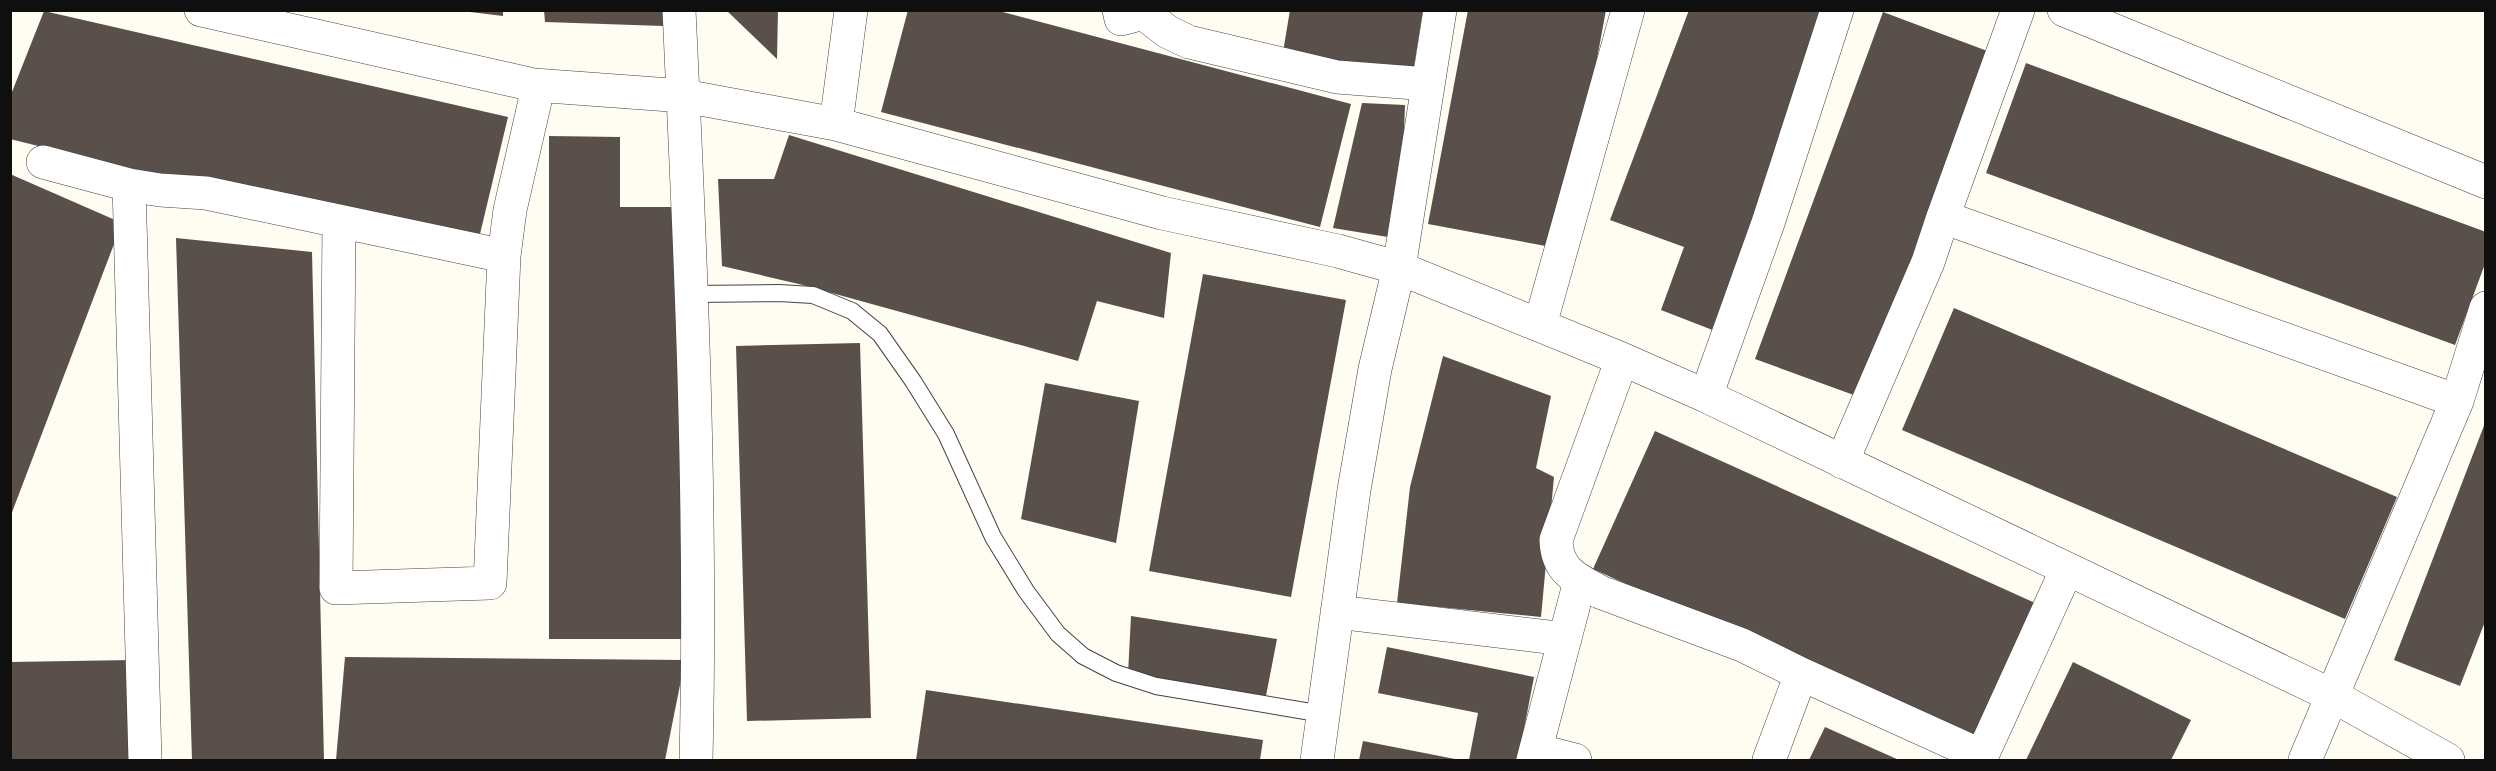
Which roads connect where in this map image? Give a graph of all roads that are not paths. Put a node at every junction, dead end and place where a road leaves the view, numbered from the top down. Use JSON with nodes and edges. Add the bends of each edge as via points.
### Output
{"nodes":[{"id":1,"x":201,"y":10,"type":"edge"},
{"id":2,"x":680,"y":10,"type":"edge"},
{"id":3,"x":851,"y":10,"type":"edge"},
{"id":4,"x":1119,"y":10,"type":"edge"},
{"id":5,"x":1440,"y":10,"type":"edge"},
{"id":6,"x":1628,"y":10,"type":"edge"},
{"id":7,"x":1837,"y":10,"type":"edge"},
{"id":8,"x":2018,"y":10,"type":"edge"},
{"id":9,"x":2064,"y":10,"type":"edge"},
{"id":10,"x":1428,"y":84,"type":"junction"},
{"id":11,"x":534,"y":85,"type":"junction"},
{"id":12,"x":684,"y":96,"type":"junction"},
{"id":13,"x":836,"y":124,"type":"junction"},
{"id":14,"x":43,"y":162,"type":"dead end"},
{"id":15,"x":2486,"y":182,"type":"edge"},
{"id":16,"x":129,"y":185,"type":"junction"},
{"id":17,"x":1943,"y":217,"type":"junction"},
{"id":18,"x":339,"y":220,"type":"junction"},
{"id":19,"x":504,"y":256,"type":"junction"},
{"id":20,"x":1399,"y":268,"type":"junction"},
{"id":21,"x":692,"y":294,"type":"junction"},
{"id":22,"x":2486,"y":308,"type":"edge"},
{"id":23,"x":1540,"y":325,"type":"junction"},
{"id":24,"x":1622,"y":359,"type":"junction"},
{"id":25,"x":1706,"y":396,"type":"junction"},
{"id":26,"x":2457,"y":401,"type":"junction"},
{"id":27,"x":1842,"y":462,"type":"junction"},
{"id":28,"x":2067,"y":569,"type":"junction"},
{"id":29,"x":1581,"y":581,"type":"junction"},
{"id":30,"x":1338,"y":612,"type":"junction"},
{"id":31,"x":1565,"y":639,"type":"junction"},
{"id":32,"x":1801,"y":674,"type":"junction"},
{"id":33,"x":2332,"y":696,"type":"junction"},
{"id":34,"x":1323,"y":714,"type":"junction"},
{"id":35,"x":1535,"y":755,"type":"edge"},
{"id":36,"x":1981,"y":758,"type":"edge"},
{"id":37,"x":145,"y":760,"type":"edge"},
{"id":38,"x":696,"y":760,"type":"edge"},
{"id":39,"x":1317,"y":760,"type":"edge"},
{"id":40,"x":1575,"y":760,"type":"edge"},
{"id":41,"x":1768,"y":760,"type":"edge"},
{"id":42,"x":2305,"y":760,"type":"edge"},
{"id":43,"x":2448,"y":760,"type":"edge"}],
"edges":[{"from":1,"to":11,"type":"street"},
{"from":2,"to":12,"type":"street"},
{"from":3,"to":13,"type":"street"},
{"from":4,"to":10,"type":"street","via":[[1121,19],[1143,14],[1189,42],[1337,76]]},
{"from":5,"to":10,"type":"street"},
{"from":6,"to":23,"type":"street"},
{"from":7,"to":25,"type":"street","via":[[1768,223]]},
{"from":8,"to":17,"type":"street"},
{"from":9,"to":15,"type":"street"},
{"from":10,"to":20,"type":"street"},
{"from":11,"to":12,"type":"street"},
{"from":11,"to":19,"type":"street","via":[[535,101],[510,210]]},
{"from":12,"to":13,"type":"street"},
{"from":12,"to":21,"type":"street"},
{"from":13,"to":20,"type":"street","via":[[1162,213]]},
{"from":14,"to":16,"type":"street"},
{"from":16,"to":18,"type":"street","via":[[206,193]]},
{"from":16,"to":37,"type":"street"},
{"from":17,"to":26,"type":"street"},
{"from":17,"to":27,"type":"street","via":[[1928,262]]},
{"from":18,"to":19,"type":"street"},
{"from":18,"to":19,"type":"street","via":[[336,588],[490,583]]},
{"from":20,"to":23,"type":"street"},
{"from":20,"to":30,"type":"street","via":[[1373,380]]},
{"from":21,"to":34,"type":"lane","via":[[813,295],[852,311],[880,334],[946,434],[993,537],[1026,591],[1058,634],[1083,656],[1116,673],[1156,686]]},
{"from":21,"to":38,"type":"street"},
{"from":22,"to":26,"type":"street"},
{"from":23,"to":24,"type":"street"},
{"from":24,"to":25,"type":"street"},
{"from":24,"to":29,"type":"street","via":[[1556,540],[1557,555],[1564,568]]},
{"from":25,"to":27,"type":"street"},
{"from":26,"to":33,"type":"street"},
{"from":27,"to":28,"type":"street"},
{"from":28,"to":33,"type":"street"},
{"from":28,"to":36,"type":"street"},
{"from":29,"to":31,"type":"street"},
{"from":29,"to":32,"type":"street","via":[[1638,607],[1742,645]]},
{"from":30,"to":31,"type":"street"},
{"from":30,"to":34,"type":"street"},
{"from":31,"to":35,"type":"street"},
{"from":32,"to":36,"type":"street"},
{"from":32,"to":41,"type":"street"},
{"from":33,"to":42,"type":"street"},
{"from":33,"to":43,"type":"street"},
{"from":34,"to":39,"type":"street"},
{"from":35,"to":40,"type":"street"}]}
